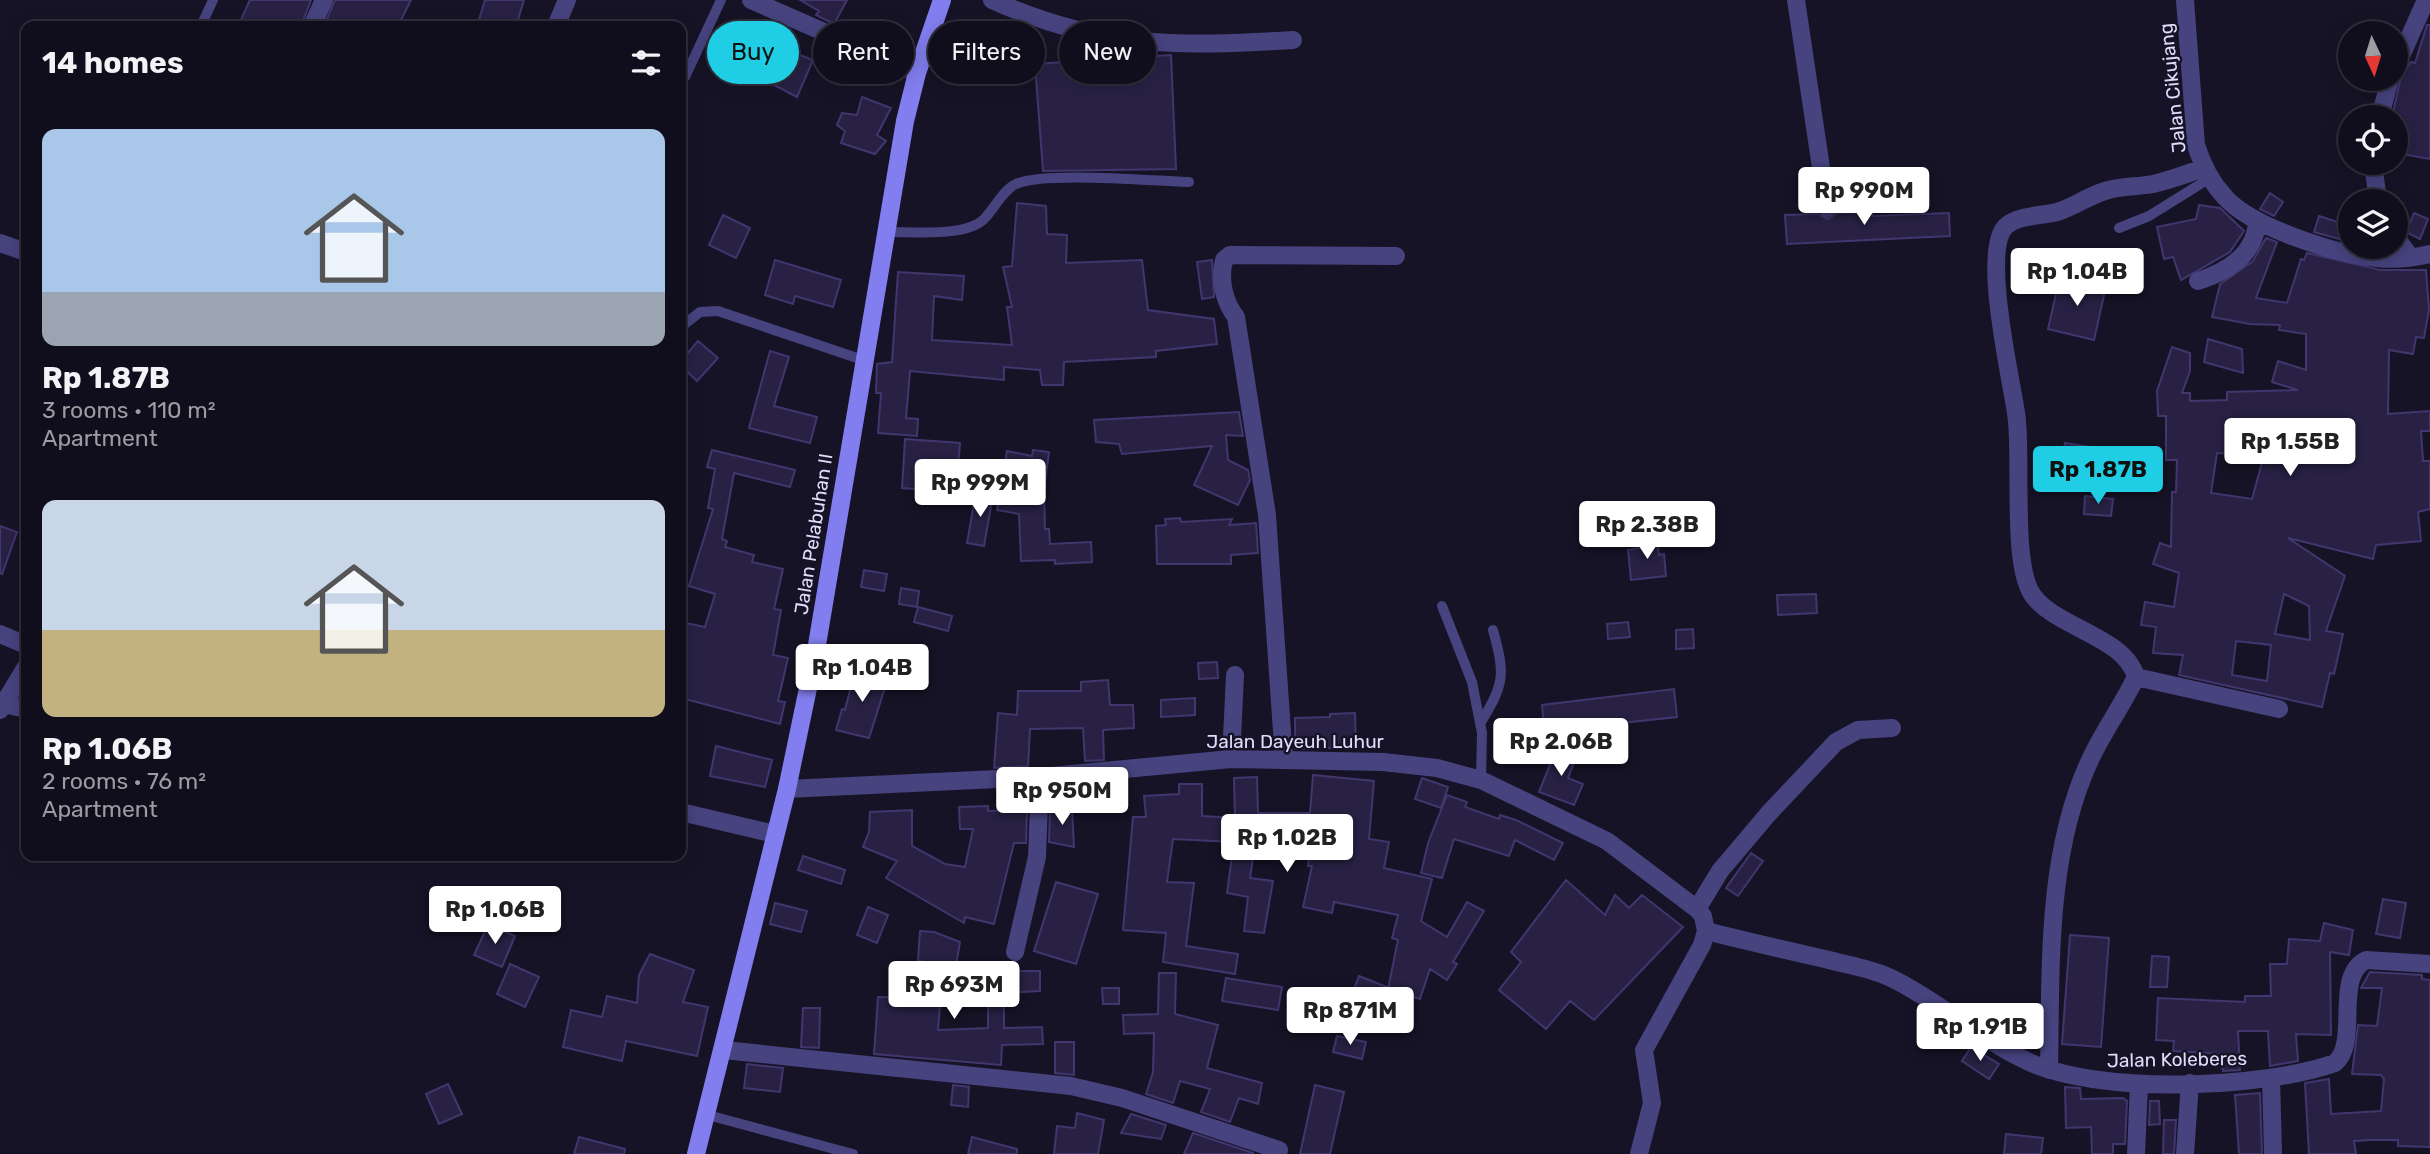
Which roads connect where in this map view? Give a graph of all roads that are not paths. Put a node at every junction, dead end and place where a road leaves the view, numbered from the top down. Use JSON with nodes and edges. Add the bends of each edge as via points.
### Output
{"nodes":[{"id":1,"x":213,"y":0,"type":"edge"},
{"id":2,"x":324,"y":0,"type":"edge"},
{"id":3,"x":567,"y":0,"type":"edge"},
{"id":4,"x":721,"y":0,"type":"edge"},
{"id":5,"x":751,"y":0,"type":"edge"},
{"id":6,"x":942,"y":0,"type":"edge"},
{"id":7,"x":992,"y":0,"type":"edge"},
{"id":8,"x":1796,"y":0,"type":"edge"},
{"id":9,"x":2185,"y":0,"type":"edge"},
{"id":10,"x":2426,"y":0,"type":"edge"},
{"id":11,"x":203,"y":21,"type":"edge"},
{"id":12,"x":314,"y":21,"type":"edge"},
{"id":13,"x":558,"y":21,"type":"edge"},
{"id":14,"x":1293,"y":40,"type":"dead end"},
{"id":15,"x":2408,"y":40,"type":"edge"},
{"id":16,"x":917,"y":73,"type":"junction"},
{"id":17,"x":686,"y":75,"type":"edge"},
{"id":18,"x":2202,"y":163,"type":"junction"},
{"id":19,"x":1189,"y":182,"type":"dead end"},
{"id":20,"x":1827,"y":208,"type":"dead end"},
{"id":21,"x":2257,"y":222,"type":"junction"},
{"id":22,"x":2119,"y":228,"type":"dead end"},
{"id":23,"x":884,"y":232,"type":"junction"},
{"id":24,"x":0,"y":243,"type":"edge"},
{"id":25,"x":21,"y":250,"type":"edge"},
{"id":26,"x":2408,"y":254,"type":"edge"},
{"id":27,"x":2430,"y":254,"type":"edge"},
{"id":28,"x":1396,"y":256,"type":"dead end"},
{"id":29,"x":2410,"y":257,"type":"junction"},
{"id":30,"x":2198,"y":281,"type":"dead end"},
{"id":31,"x":686,"y":323,"type":"edge"},
{"id":32,"x":863,"y":360,"type":"junction"},
{"id":33,"x":1442,"y":606,"type":"dead end"},
{"id":34,"x":1493,"y":630,"type":"dead end"},
{"id":35,"x":0,"y":634,"type":"edge"},
{"id":36,"x":21,"y":643,"type":"edge"},
{"id":37,"x":21,"y":675,"type":"edge"},
{"id":38,"x":1235,"y":676,"type":"dead end"},
{"id":39,"x":2136,"y":677,"type":"junction"},
{"id":40,"x":2,"y":707,"type":"edge"},
{"id":41,"x":21,"y":709,"type":"edge"},
{"id":42,"x":2280,"y":709,"type":"dead end"},
{"id":43,"x":1481,"y":722,"type":"junction"},
{"id":44,"x":1892,"y":728,"type":"dead end"},
{"id":45,"x":1231,"y":759,"type":"junction"},
{"id":46,"x":1284,"y":760,"type":"junction"},
{"id":47,"x":1040,"y":777,"type":"junction"},
{"id":48,"x":1481,"y":780,"type":"junction"},
{"id":49,"x":787,"y":789,"type":"junction"},
{"id":50,"x":686,"y":814,"type":"edge"},
{"id":51,"x":775,"y":834,"type":"junction"},
{"id":52,"x":1697,"y":909,"type":"junction"},
{"id":53,"x":1706,"y":932,"type":"junction"},
{"id":54,"x":1015,"y":952,"type":"dead end"},
{"id":55,"x":2430,"y":964,"type":"edge"},
{"id":56,"x":724,"y":1050,"type":"junction"},
{"id":57,"x":2049,"y":1070,"type":"junction"},
{"id":58,"x":2270,"y":1078,"type":"junction"},
{"id":59,"x":2190,"y":1083,"type":"junction"},
{"id":60,"x":2138,"y":1084,"type":"junction"},
{"id":61,"x":704,"y":1114,"type":"junction"},
{"id":62,"x":1279,"y":1150,"type":"dead end"},
{"id":63,"x":696,"y":1154,"type":"edge"},
{"id":64,"x":853,"y":1154,"type":"edge"},
{"id":65,"x":1639,"y":1154,"type":"edge"},
{"id":66,"x":2136,"y":1154,"type":"edge"},
{"id":67,"x":2185,"y":1154,"type":"edge"},
{"id":68,"x":2273,"y":1154,"type":"edge"}],
"edges":[{"from":1,"to":11,"type":"lane"},
{"from":2,"to":12,"type":"street"},
{"from":3,"to":13,"type":"street"},
{"from":4,"to":17,"type":"lane"},
{"from":5,"to":16,"type":"street"},
{"from":6,"to":16,"type":"main road","name":"Jalan Pelabuhan II"},
{"from":7,"to":14,"type":"street","via":[[1065,29],[1117,40],[1221,44]]},
{"from":8,"to":20,"type":"street"},
{"from":9,"to":18,"type":"street","name":"Jalan Cikujang"},
{"from":10,"to":15,"type":"street"},
{"from":16,"to":23,"type":"main road","name":"Jalan Pelabuhan II"},
{"from":18,"to":21,"type":"street","via":[[2225,199]]},
{"from":18,"to":22,"type":"lane","via":[[2149,216]]},
{"from":18,"to":39,"type":"street","via":[[2153,184],[2105,191],[2062,210],[2020,218],[2005,227],[1997,245],[1998,301],[2019,428],[2025,574],[2033,597],[2118,651],[2133,666]]},
{"from":19,"to":23,"type":"lane","via":[[1088,179],[1018,183],[980,223],[965,230]]},
{"from":21,"to":29,"type":"street","via":[[2355,254],[2378,259]]},
{"from":21,"to":30,"type":"street","via":[[2246,252],[2222,274]]},
{"from":23,"to":32,"type":"main road","name":"Jalan Pelabuhan II"},
{"from":24,"to":25,"type":"street"},
{"from":26,"to":29,"type":"street"},
{"from":27,"to":29,"type":"street"},
{"from":28,"to":46,"type":"street","via":[[1230,255],[1222,266],[1226,304],[1236,317],[1241,343],[1267,515]]},
{"from":31,"to":32,"type":"lane","via":[[700,312],[718,311]]},
{"from":32,"to":49,"type":"main road","name":"Jalan Pelabuhan II","via":[[817,645]]},
{"from":33,"to":43,"type":"lane","via":[[1472,682]]},
{"from":34,"to":43,"type":"lane","via":[[1501,659],[1501,690]]},
{"from":35,"to":36,"type":"street"},
{"from":37,"to":40,"type":"street"},
{"from":38,"to":45,"type":"street"},
{"from":39,"to":42,"type":"street"},
{"from":39,"to":57,"type":"street","via":[[2090,760],[2069,816],[2056,898]]},
{"from":40,"to":41,"type":"street"},
{"from":43,"to":48,"type":"lane"},
{"from":44,"to":52,"type":"street","via":[[1867,728],[1842,737],[1769,813],[1720,872]]},
{"from":45,"to":46,"type":"street","name":"Jalan Dayeuh Luhur"},
{"from":45,"to":47,"type":"street","name":"Jalan Dayeuh Luhur"},
{"from":46,"to":48,"type":"street","name":"Jalan Dayeuh Luhur","via":[[1417,764]]},
{"from":47,"to":49,"type":"street","name":"Jalan Dayeuh Luhur"},
{"from":47,"to":54,"type":"street","via":[[1037,857]]},
{"from":48,"to":52,"type":"street","name":"Jalan Dayeuh Luhur","via":[[1607,841]]},
{"from":49,"to":51,"type":"main road","name":"Jalan Pelabuhan II"},
{"from":50,"to":51,"type":"street"},
{"from":51,"to":56,"type":"main road","name":"Jalan Pelabuhan II"},
{"from":52,"to":53,"type":"street"},
{"from":53,"to":57,"type":"street","name":"Jalan Koleberes","via":[[1884,974],[1999,1046]]},
{"from":53,"to":65,"type":"street","via":[[1644,1050],[1652,1103]]},
{"from":55,"to":58,"type":"street","name":"Jalan Koleberes","via":[[2360,962],[2351,981],[2340,1059]]},
{"from":56,"to":61,"type":"main road","name":"Jalan Pelabuhan II"},
{"from":56,"to":62,"type":"street","via":[[1071,1086],[1122,1098]]},
{"from":57,"to":60,"type":"street","name":"Jalan Koleberes","via":[[2100,1082]]},
{"from":58,"to":59,"type":"street","name":"Jalan Koleberes"},
{"from":58,"to":68,"type":"street"},
{"from":59,"to":60,"type":"street","name":"Jalan Koleberes"},
{"from":59,"to":67,"type":"street"},
{"from":60,"to":66,"type":"street"},
{"from":61,"to":63,"type":"main road","name":"Jalan Pelabuhan II"},
{"from":61,"to":64,"type":"lane"}]}
